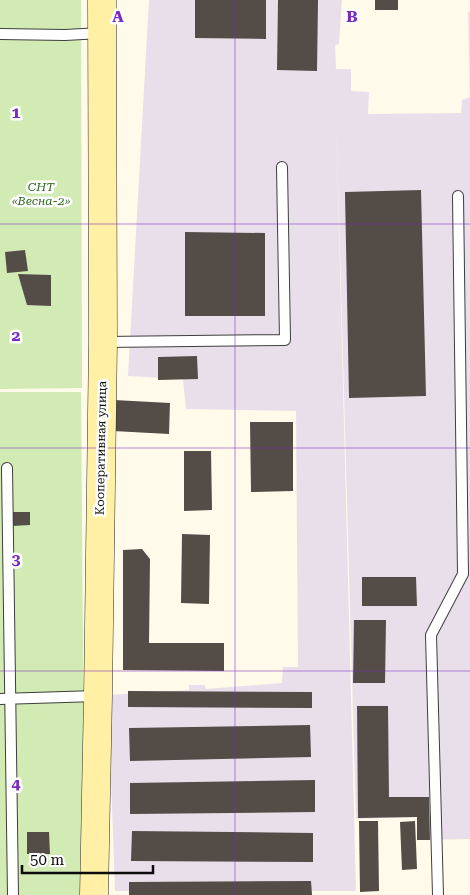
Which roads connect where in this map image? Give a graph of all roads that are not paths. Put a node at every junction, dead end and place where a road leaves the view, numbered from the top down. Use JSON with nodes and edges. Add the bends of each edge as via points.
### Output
{"nodes":[{"id":1,"x":102,"y":0,"type":"edge"},
{"id":2,"x":102,"y":33,"type":"junction"},
{"id":3,"x":0,"y":34,"type":"edge"},
{"id":4,"x":282,"y":167,"type":"dead end"},
{"id":5,"x":458,"y":196,"type":"dead end"},
{"id":6,"x":103,"y":342,"type":"junction"},
{"id":7,"x":7,"y":468,"type":"dead end"},
{"id":8,"x":98,"y":696,"type":"junction"},
{"id":9,"x":12,"y":698,"type":"junction"},
{"id":10,"x":0,"y":699,"type":"edge"},
{"id":11,"x":97,"y":884,"type":"edge"},
{"id":12,"x":13,"y":895,"type":"edge"},
{"id":13,"x":438,"y":895,"type":"edge"}],
"edges":[{"from":1,"to":2,"type":"main road","name":"Кооперативная улица"},
{"from":2,"to":3,"type":"lane"},
{"from":2,"to":6,"type":"main road","name":"Кооперативная улица"},
{"from":4,"to":6,"type":"lane","via":[[286,340]]},
{"from":5,"to":13,"type":"lane","via":[[463,574],[432,635]]},
{"from":6,"to":8,"type":"main road","name":"Кооперативная улица"},
{"from":7,"to":9,"type":"lane"},
{"from":8,"to":9,"type":"lane"},
{"from":8,"to":11,"type":"main road","name":"Кооперативная улица"},
{"from":9,"to":10,"type":"lane"},
{"from":9,"to":12,"type":"lane"}]}
